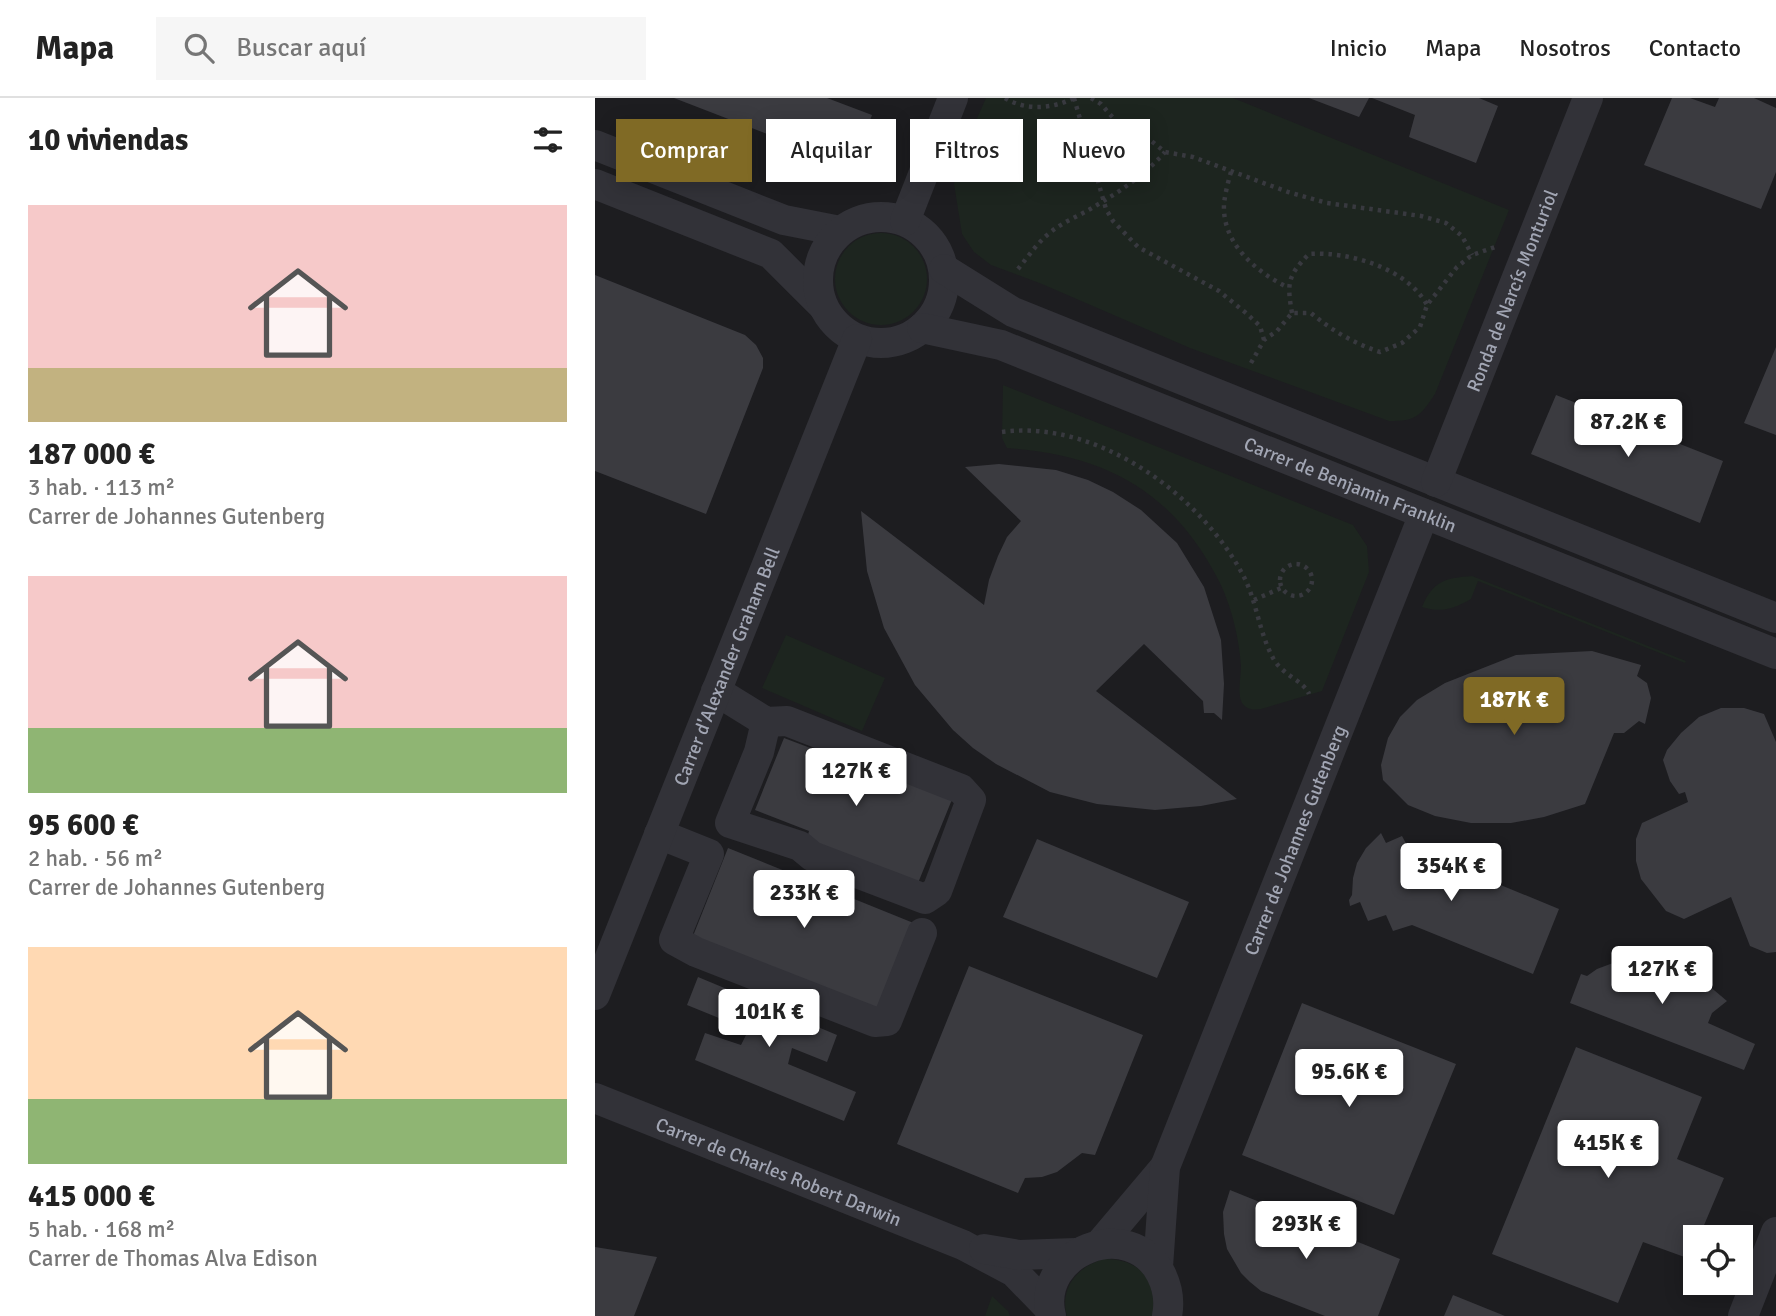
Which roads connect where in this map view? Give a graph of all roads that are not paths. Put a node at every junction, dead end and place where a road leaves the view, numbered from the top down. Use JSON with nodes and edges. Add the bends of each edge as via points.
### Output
{"nodes":[{"id":1,"x":953,"y":98,"type":"edge"},
{"id":2,"x":1588,"y":98,"type":"edge"},
{"id":3,"x":595,"y":145,"type":"edge"},
{"id":4,"x":595,"y":184,"type":"edge"},
{"id":5,"x":905,"y":221,"type":"junction"},
{"id":6,"x":840,"y":231,"type":"junction"},
{"id":7,"x":944,"y":268,"type":"junction"},
{"id":8,"x":823,"y":306,"type":"junction"},
{"id":9,"x":922,"y":328,"type":"junction"},
{"id":10,"x":857,"y":339,"type":"junction"},
{"id":11,"x":1436,"y":482,"type":"junction"},
{"id":12,"x":1424,"y":514,"type":"junction"},
{"id":13,"x":1776,"y":618,"type":"edge"},
{"id":14,"x":1776,"y":654,"type":"edge"},
{"id":15,"x":716,"y":691,"type":"junction"},
{"id":16,"x":765,"y":722,"type":"junction"},
{"id":17,"x":659,"y":834,"type":"junction"},
{"id":18,"x":922,"y":933,"type":"dead end"},
{"id":19,"x":595,"y":995,"type":"edge"},
{"id":20,"x":595,"y":1098,"type":"edge"},
{"id":21,"x":1165,"y":1167,"type":"junction"},
{"id":22,"x":1776,"y":1232,"type":"edge"},
{"id":23,"x":963,"y":1245,"type":"junction"},
{"id":24,"x":1088,"y":1248,"type":"junction"},
{"id":25,"x":1158,"y":1267,"type":"junction"},
{"id":26,"x":1050,"y":1312,"type":"edge"},
{"id":27,"x":1167,"y":1316,"type":"edge"},
{"id":28,"x":1743,"y":1316,"type":"edge"}],
"edges":[{"from":1,"to":5,"type":"street"},
{"from":2,"to":11,"type":"street","name":"Ronda de Narcís Monturiol"},
{"from":3,"to":6,"type":"street","via":[[784,220]]},
{"from":4,"to":8,"type":"street","via":[[771,254]]},
{"from":5,"to":6,"type":"street","via":[[871,217]]},
{"from":5,"to":7,"type":"street","via":[[930,240]]},
{"from":6,"to":8,"type":"street","via":[[818,265],[817,286]]},
{"from":7,"to":9,"type":"street","via":[[941,301]]},
{"from":7,"to":11,"type":"street","name":"Carrer de Benjamin Franklin","via":[[1013,312]]},
{"from":8,"to":10,"type":"street","via":[[831,320]]},
{"from":9,"to":10,"type":"street","via":[[891,342]]},
{"from":9,"to":12,"type":"street","name":"Carrer de Benjamin Franklin","via":[[1001,345]]},
{"from":10,"to":15,"type":"street","name":"Carrer d'Alexander Graham Bell"},
{"from":11,"to":13,"type":"street","name":"Carrer de Benjamin Franklin"},
{"from":12,"to":14,"type":"street","name":"Carrer de Benjamin Franklin"},
{"from":12,"to":21,"type":"street","name":"Carrer de Johannes Gutenberg"},
{"from":15,"to":16,"type":"street"},
{"from":15,"to":17,"type":"street","name":"Carrer d'Alexander Graham Bell"},
{"from":16,"to":16,"type":"street","via":[[759,752],[730,823],[800,846],[812,856],[925,899],[936,891],[971,800],[961,789],[787,721]]},
{"from":17,"to":18,"type":"street","via":[[709,854],[674,940],[875,1022],[887,1021]]},
{"from":17,"to":19,"type":"street","name":"Carrer d'Alexander Graham Bell"},
{"from":20,"to":23,"type":"street","name":"Carrer de Charles Robert Darwin"},
{"from":21,"to":24,"type":"street","name":"Carrer de Johannes Gutenberg"},
{"from":21,"to":25,"type":"street","name":"Carrer de Johannes Gutenberg"},
{"from":22,"to":28,"type":"street"},
{"from":23,"to":24,"type":"street","name":"Carrer de Charles Robert Darwin","via":[[1019,1255]]},
{"from":23,"to":26,"type":"street","name":"Carrer de Charles Robert Darwin","via":[[1014,1272]]},
{"from":24,"to":25,"type":"street","name":"Carrer de Charles Robert Darwin","via":[[1132,1247]]},
{"from":24,"to":26,"type":"street","name":"Carrer de Johannes Gutenberg","via":[[1064,1264],[1055,1277]]},
{"from":25,"to":27,"type":"street","via":[[1167,1285]]}]}
